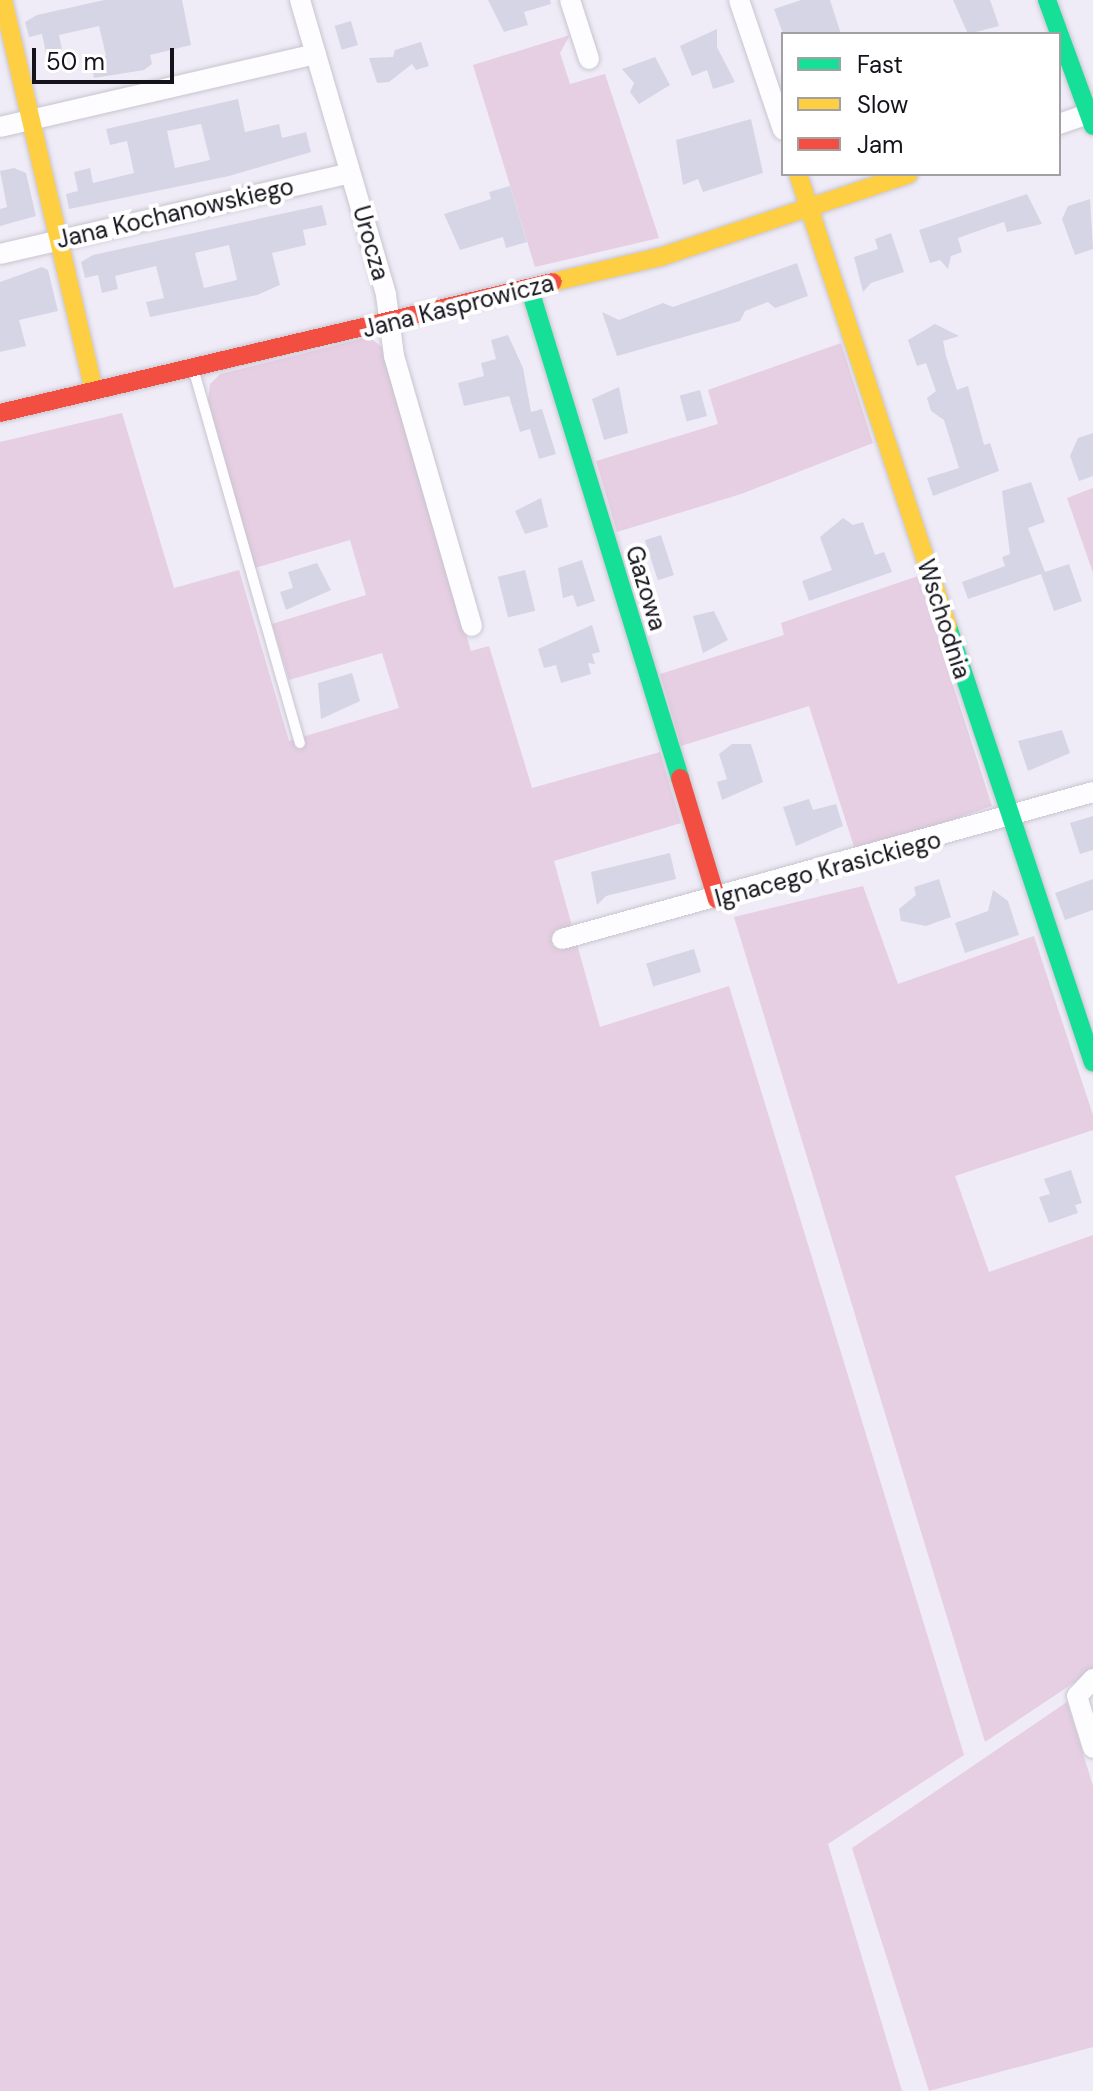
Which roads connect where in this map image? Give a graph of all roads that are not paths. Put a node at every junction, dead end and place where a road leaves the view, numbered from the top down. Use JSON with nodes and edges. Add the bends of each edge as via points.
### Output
{"nodes":[{"id":1,"x":3,"y":0,"type":"edge"},
{"id":2,"x":300,"y":0,"type":"edge"},
{"id":3,"x":570,"y":0,"type":"edge"},
{"id":4,"x":739,"y":0,"type":"edge"},
{"id":5,"x":1047,"y":0,"type":"edge"},
{"id":6,"x":1059,"y":32,"type":"edge"},
{"id":7,"x":1061,"y":38,"type":"edge"},
{"id":8,"x":316,"y":54,"type":"junction"},
{"id":9,"x":589,"y":59,"type":"dead end"},
{"id":10,"x":1091,"y":118,"type":"edge"},
{"id":11,"x":32,"y":120,"type":"junction"},
{"id":12,"x":781,"y":124,"type":"edge"},
{"id":13,"x":1061,"y":124,"type":"edge"},
{"id":14,"x":0,"y":127,"type":"edge"},
{"id":15,"x":350,"y":173,"type":"junction"},
{"id":16,"x":799,"y":176,"type":"edge"},
{"id":17,"x":903,"y":176,"type":"edge"},
{"id":18,"x":808,"y":208,"type":"junction"},
{"id":19,"x":60,"y":239,"type":"junction"},
{"id":20,"x":0,"y":254,"type":"edge"},
{"id":21,"x":530,"y":290,"type":"junction"},
{"id":22,"x":391,"y":323,"type":"junction"},
{"id":23,"x":193,"y":368,"type":"junction"},
{"id":24,"x":94,"y":391,"type":"junction"},
{"id":25,"x":0,"y":413,"type":"edge"},
{"id":26,"x":472,"y":626,"type":"dead end"},
{"id":27,"x":300,"y":743,"type":"dead end"},
{"id":28,"x":1093,"y":792,"type":"edge"},
{"id":29,"x":1011,"y":819,"type":"junction"},
{"id":30,"x":717,"y":900,"type":"junction"},
{"id":31,"x":562,"y":939,"type":"dead end"},
{"id":32,"x":1093,"y":1063,"type":"edge"},
{"id":33,"x":1093,"y":1679,"type":"edge"},
{"id":34,"x":1093,"y":1748,"type":"edge"}],
"edges":[{"from":1,"to":11,"type":"street"},
{"from":2,"to":8,"type":"street","name":"Urocza"},
{"from":3,"to":9,"type":"street"},
{"from":4,"to":12,"type":"street"},
{"from":5,"to":6,"type":"street"},
{"from":7,"to":10,"type":"street"},
{"from":8,"to":11,"type":"street"},
{"from":8,"to":15,"type":"street","name":"Urocza"},
{"from":10,"to":13,"type":"street"},
{"from":11,"to":14,"type":"street"},
{"from":11,"to":19,"type":"street"},
{"from":15,"to":19,"type":"street","name":"Jana Kochanowskiego"},
{"from":15,"to":22,"type":"street","name":"Urocza"},
{"from":16,"to":18,"type":"street","name":"Wschodnia"},
{"from":17,"to":18,"type":"street","name":"Jana Kasprowicza"},
{"from":18,"to":21,"type":"street","name":"Jana Kasprowicza","via":[[660,257]]},
{"from":18,"to":29,"type":"street","name":"Wschodnia"},
{"from":19,"to":20,"type":"street","name":"Jana Kochanowskiego"},
{"from":19,"to":24,"type":"street"},
{"from":21,"to":22,"type":"street","name":"Jana Kasprowicza"},
{"from":21,"to":30,"type":"street","name":"Gazowa"},
{"from":22,"to":23,"type":"street","name":"Jana Kasprowicza"},
{"from":22,"to":26,"type":"street","name":"Urocza","via":[[394,356]]},
{"from":23,"to":24,"type":"street","name":"Jana Kasprowicza"},
{"from":23,"to":27,"type":"lane"},
{"from":24,"to":25,"type":"street","name":"Jana Kasprowicza"},
{"from":28,"to":29,"type":"street","name":"Ignacego Krasickiego"},
{"from":29,"to":30,"type":"street","name":"Ignacego Krasickiego"},
{"from":29,"to":32,"type":"street","name":"Wschodnia"},
{"from":30,"to":31,"type":"street","name":"Ignacego Krasickiego"},
{"from":33,"to":34,"type":"street","via":[[1077,1696]]}]}
